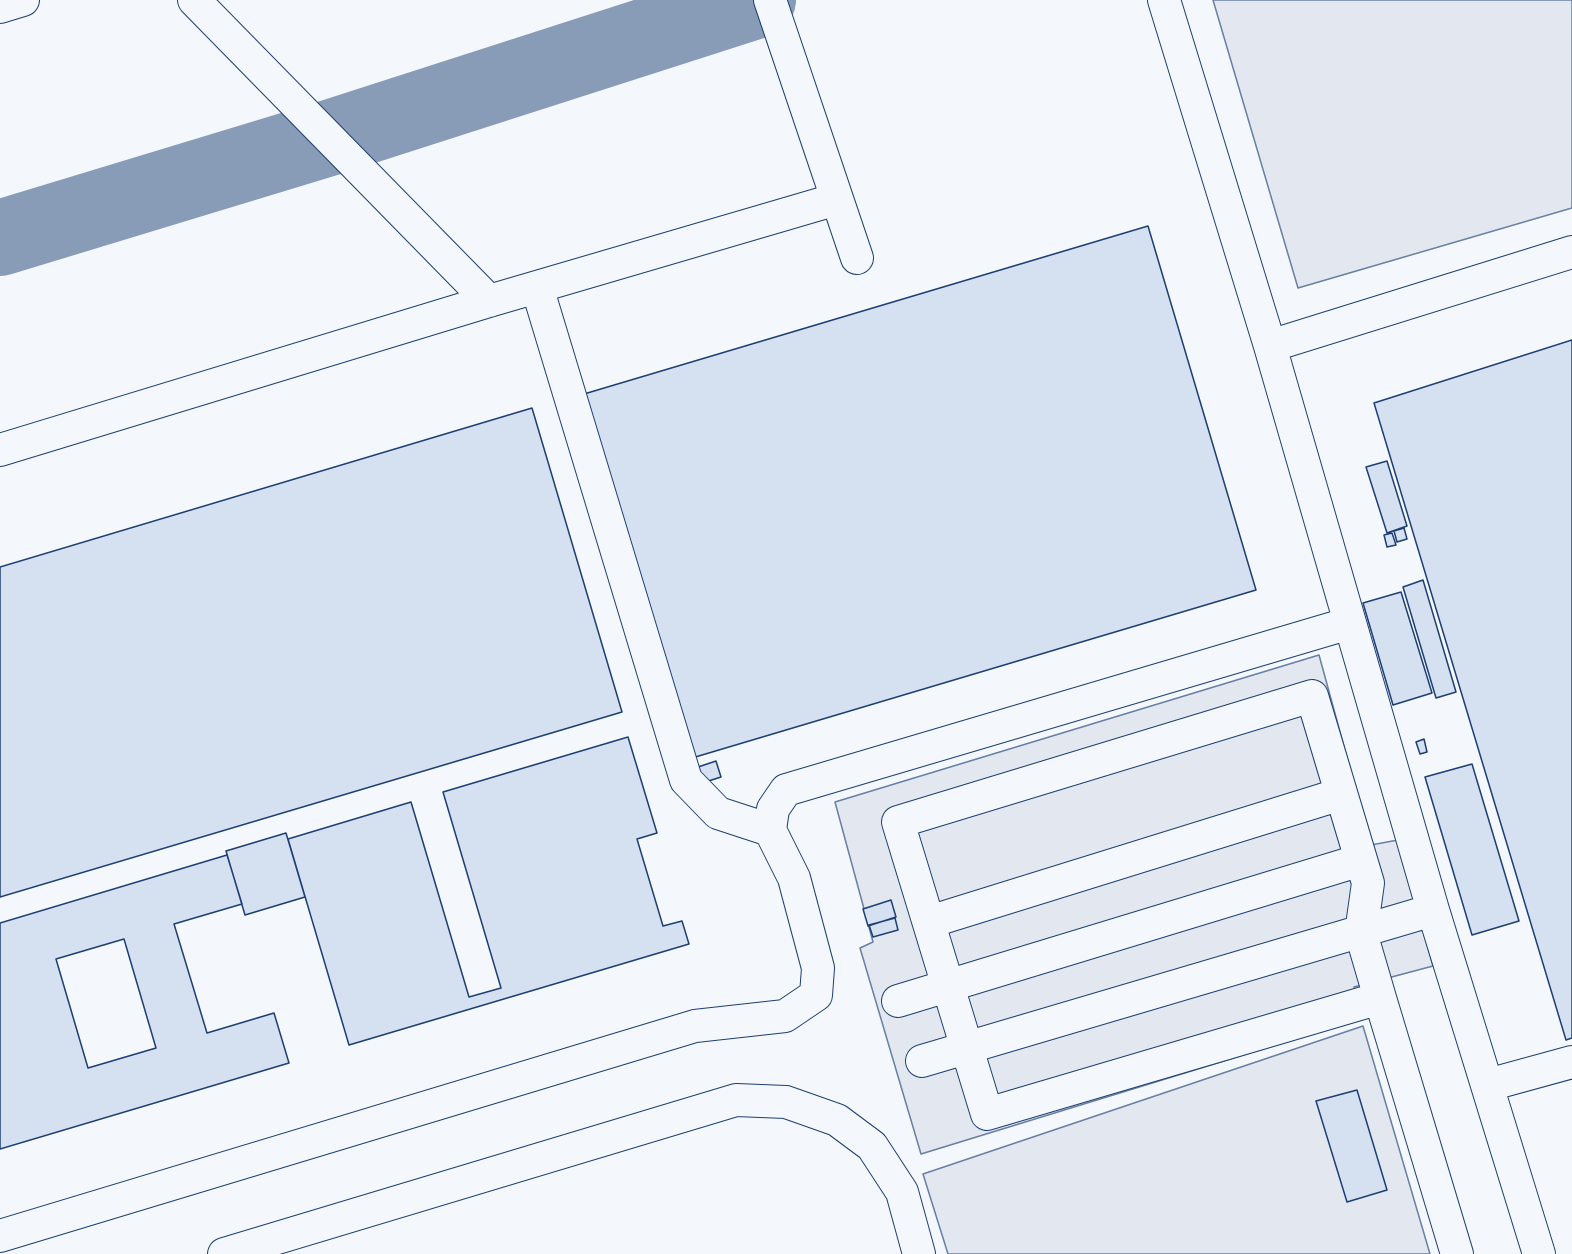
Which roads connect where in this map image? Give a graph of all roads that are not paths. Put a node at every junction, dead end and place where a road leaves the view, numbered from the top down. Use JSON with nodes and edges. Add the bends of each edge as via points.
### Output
{"nodes":[{"id":1,"x":23,"y":0,"type":"edge"},
{"id":2,"x":194,"y":0,"type":"edge"},
{"id":3,"x":770,"y":0,"type":"edge"},
{"id":4,"x":1164,"y":0,"type":"edge"},
{"id":5,"x":0,"y":7,"type":"edge"},
{"id":6,"x":837,"y":199,"type":"junction"},
{"id":7,"x":1572,"y":252,"type":"edge"},
{"id":8,"x":857,"y":258,"type":"dead end"},
{"id":9,"x":537,"y":287,"type":"junction"},
{"id":10,"x":489,"y":301,"type":"junction"},
{"id":11,"x":1270,"y":346,"type":"junction"},
{"id":12,"x":0,"y":450,"type":"edge"},
{"id":13,"x":1350,"y":623,"type":"junction"},
{"id":14,"x":1341,"y":794,"type":"junction"},
{"id":15,"x":770,"y":830,"type":"junction"},
{"id":16,"x":1361,"y":860,"type":"junction"},
{"id":17,"x":1432,"y":910,"type":"junction"},
{"id":18,"x":928,"y":922,"type":"junction"},
{"id":19,"x":1361,"y":933,"type":"junction"},
{"id":20,"x":948,"y":985,"type":"junction"},
{"id":21,"x":1380,"y":998,"type":"junction"},
{"id":22,"x":898,"y":1001,"type":"dead end"},
{"id":23,"x":967,"y":1048,"type":"junction"},
{"id":24,"x":922,"y":1061,"type":"dead end"},
{"id":25,"x":1572,"y":1062,"type":"edge"},
{"id":26,"x":1488,"y":1085,"type":"junction"},
{"id":27,"x":0,"y":1236,"type":"edge"},
{"id":28,"x":224,"y":1254,"type":"edge"},
{"id":29,"x":919,"y":1254,"type":"edge"},
{"id":30,"x":1457,"y":1254,"type":"edge"},
{"id":31,"x":1539,"y":1254,"type":"edge"}],
"edges":[{"from":1,"to":5,"type":"lane"},
{"from":2,"to":10,"type":"lane"},
{"from":3,"to":6,"type":"lane"},
{"from":4,"to":11,"type":"lane"},
{"from":6,"to":8,"type":"lane"},
{"from":6,"to":9,"type":"lane"},
{"from":7,"to":11,"type":"lane"},
{"from":9,"to":10,"type":"lane"},
{"from":9,"to":15,"type":"lane","via":[[686,780],[718,813]]},
{"from":10,"to":12,"type":"lane"},
{"from":11,"to":13,"type":"lane"},
{"from":13,"to":15,"type":"lane","via":[[786,790],[773,809]]},
{"from":13,"to":17,"type":"lane"},
{"from":14,"to":16,"type":"lane"},
{"from":14,"to":18,"type":"lane"},
{"from":14,"to":18,"type":"lane","via":[[1312,696],[898,822]]},
{"from":15,"to":27,"type":"lane","via":[[794,878],[818,968],[816,995],[785,1016],[695,1026]]},
{"from":16,"to":19,"type":"lane","via":[[1368,884]]},
{"from":16,"to":20,"type":"lane"},
{"from":17,"to":19,"type":"lane"},
{"from":17,"to":26,"type":"lane"},
{"from":18,"to":20,"type":"lane"},
{"from":19,"to":21,"type":"lane"},
{"from":19,"to":23,"type":"lane"},
{"from":20,"to":22,"type":"lane"},
{"from":20,"to":23,"type":"lane"},
{"from":21,"to":23,"type":"lane","via":[[987,1114]]},
{"from":21,"to":30,"type":"lane"},
{"from":23,"to":24,"type":"lane"},
{"from":25,"to":26,"type":"lane"},
{"from":26,"to":31,"type":"lane"},
{"from":28,"to":29,"type":"lane","via":[[736,1100],[786,1102],[837,1120],[872,1146],[902,1192]]}]}
